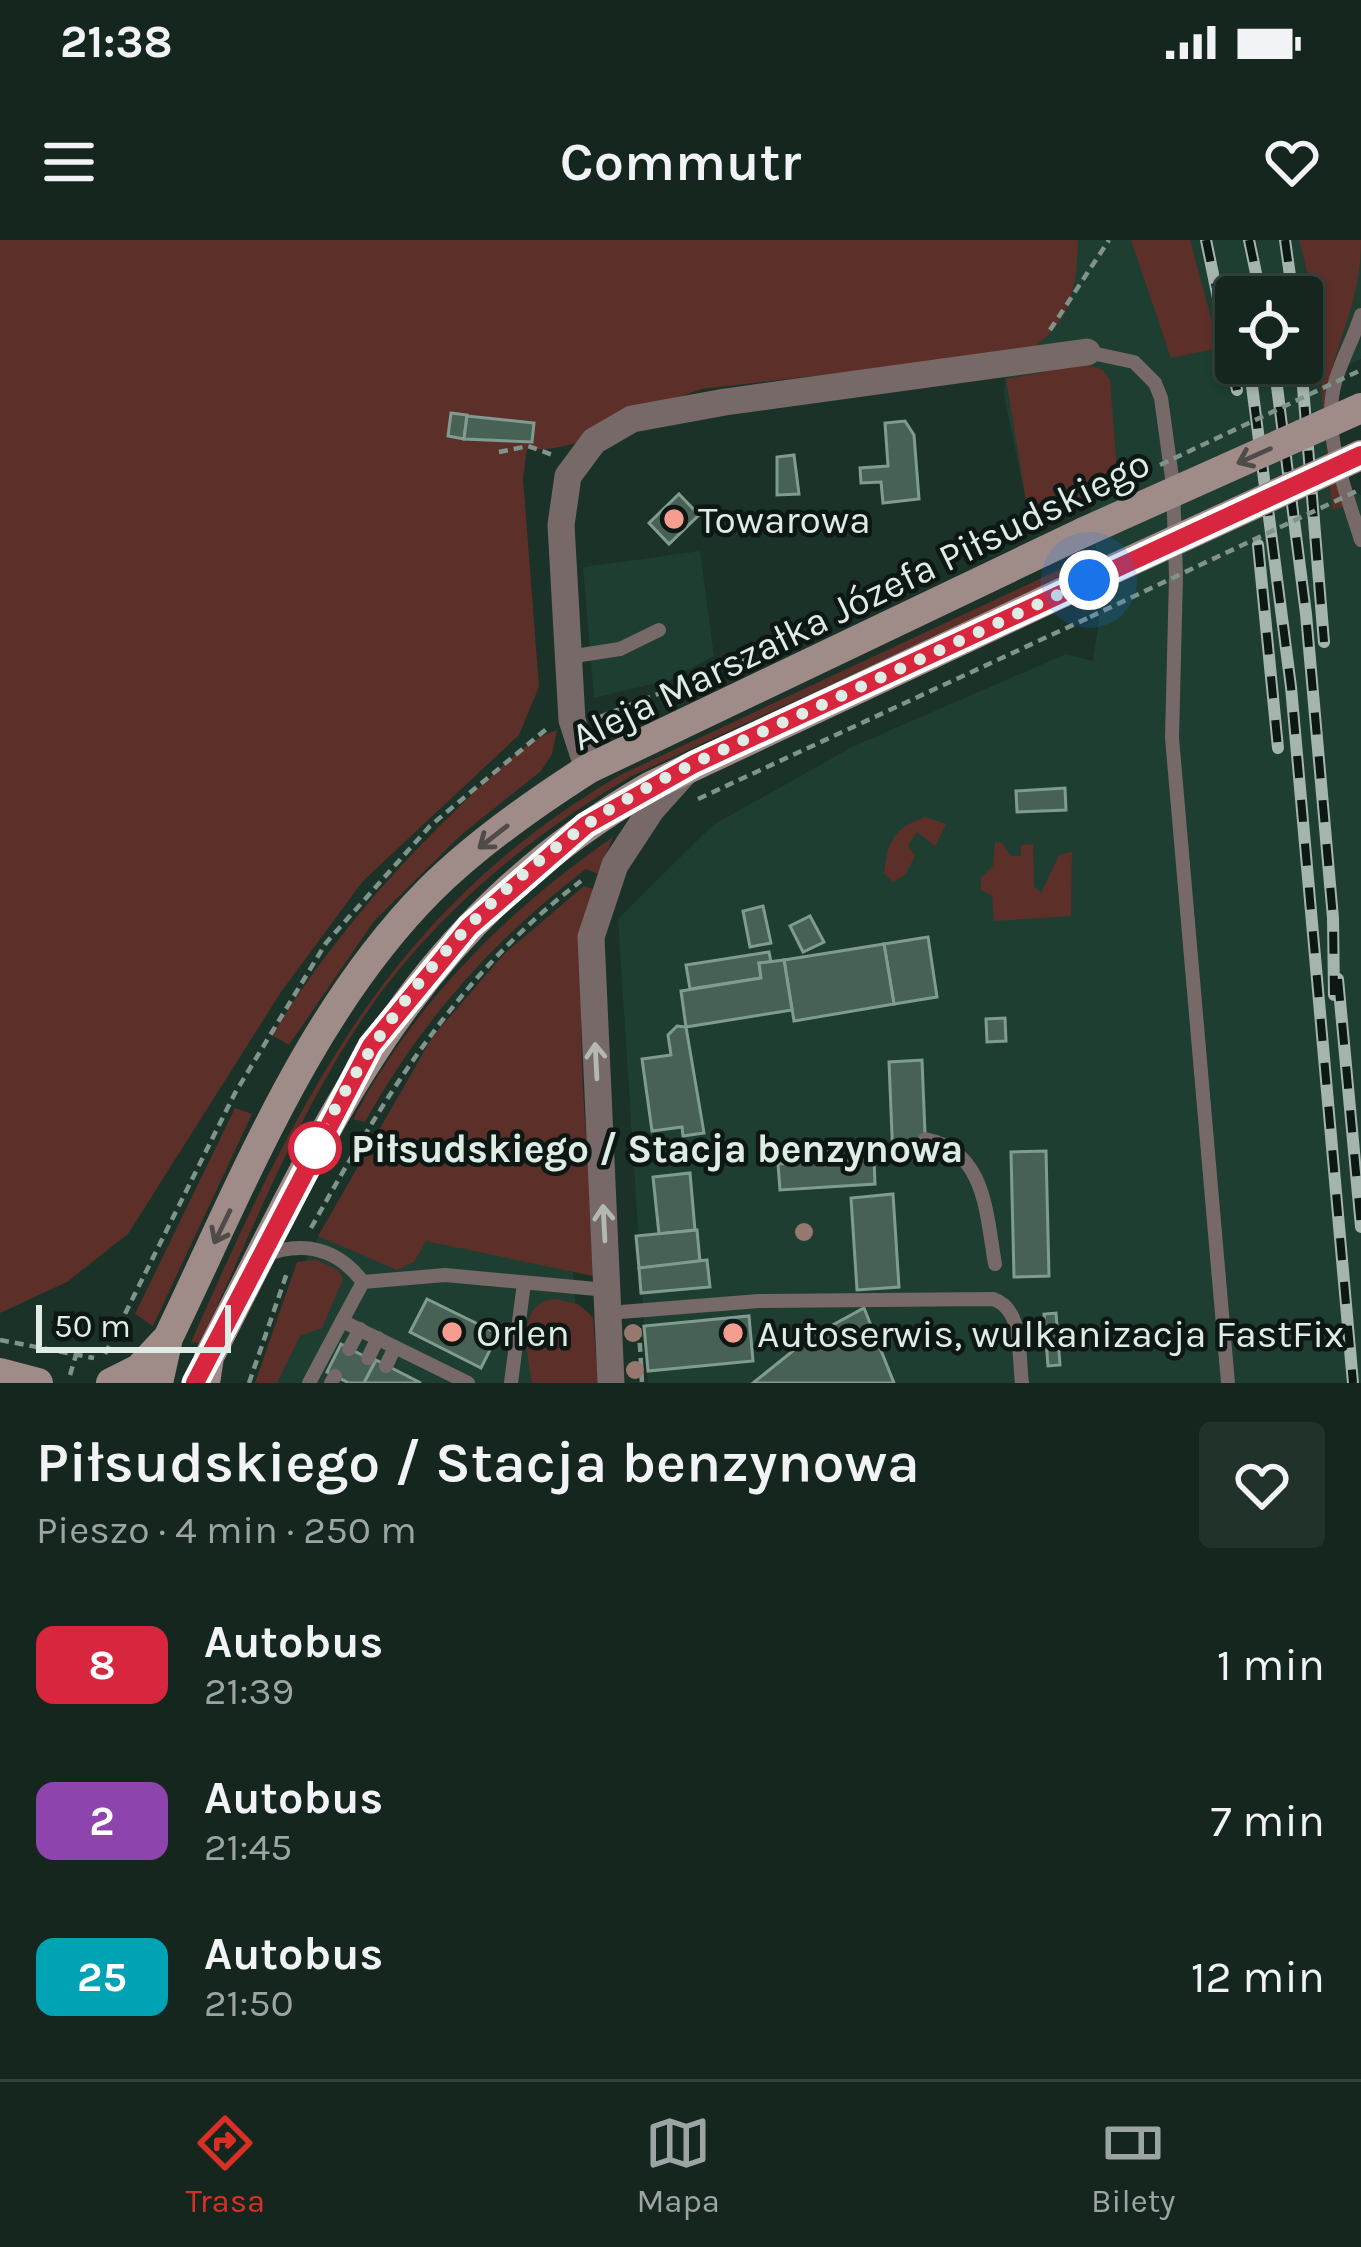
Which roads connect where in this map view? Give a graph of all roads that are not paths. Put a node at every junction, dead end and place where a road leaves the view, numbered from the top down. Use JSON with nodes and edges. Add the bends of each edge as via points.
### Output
{"nodes":[{"id":1,"x":1361,"y":315,"type":"edge"},
{"id":2,"x":1087,"y":352,"type":"joint"},
{"id":3,"x":1361,"y":408,"type":"edge"},
{"id":4,"x":1361,"y":455,"type":"edge"},
{"id":5,"x":1361,"y":540,"type":"edge"},
{"id":6,"x":658,"y":630,"type":"dead end"},
{"id":7,"x":568,"y":657,"type":"junction"},
{"id":8,"x":694,"y":764,"type":"junction"},
{"id":9,"x":588,"y":770,"type":"junction"},
{"id":10,"x":925,"y":1139,"type":"dead end"},
{"id":11,"x":260,"y":1257,"type":"junction"},
{"id":12,"x":995,"y":1264,"type":"dead end"},
{"id":13,"x":363,"y":1282,"type":"junction"},
{"id":14,"x":524,"y":1283,"type":"junction"},
{"id":15,"x":607,"y":1302,"type":"junction"},
{"id":16,"x":342,"y":1321,"type":"junction"},
{"id":17,"x":360,"y":1329,"type":"junction"},
{"id":18,"x":168,"y":1338,"type":"junction"},
{"id":19,"x":378,"y":1338,"type":"junction"},
{"id":20,"x":395,"y":1347,"type":"junction"},
{"id":21,"x":350,"y":1349,"type":"dead end"},
{"id":22,"x":368,"y":1358,"type":"dead end"},
{"id":23,"x":386,"y":1366,"type":"dead end"},
{"id":24,"x":0,"y":1373,"type":"edge"},
{"id":25,"x":203,"y":1374,"type":"edge"},
{"id":26,"x":38,"y":1383,"type":"edge"},
{"id":27,"x":111,"y":1383,"type":"edge"},
{"id":28,"x":158,"y":1383,"type":"edge"},
{"id":29,"x":309,"y":1383,"type":"edge"},
{"id":30,"x":468,"y":1383,"type":"edge"},
{"id":31,"x":511,"y":1383,"type":"edge"},
{"id":32,"x":611,"y":1383,"type":"edge"},
{"id":33,"x":1022,"y":1383,"type":"edge"},
{"id":34,"x":1228,"y":1383,"type":"edge"}],
"edges":[{"from":1,"to":5,"type":"lane","via":[[1331,408]]},
{"from":2,"to":7,"type":"street","via":[[725,402],[614,426],[583,452],[565,485]]},
{"from":2,"to":34,"type":"lane","via":[[1122,356],[1155,383],[1170,463],[1172,738]]},
{"from":3,"to":9,"type":"street","name":"Aleja Marszałka Józefa Piłsudskiego","one_way":true,"bridge":true},
{"from":4,"to":8,"type":"street","name":"Aleja Marszałka Józefa Piłsudskiego","bridge":true},
{"from":6,"to":7,"type":"lane","via":[[620,649]]},
{"from":7,"to":9,"type":"street","via":[[572,720]]},
{"from":8,"to":11,"type":"street","name":"Aleja Marszałka Józefa Piłsudskiego","via":[[586,825],[432,968],[361,1064]]},
{"from":15,"to":8,"type":"street","one_way":true,"via":[[591,937],[625,847]]},
{"from":9,"to":18,"type":"street","name":"Aleja Marszałka Józefa Piłsudskiego","one_way":true,"via":[[443,879],[380,950],[305,1062]]},
{"from":10,"to":12,"type":"lane","via":[[945,1143],[971,1166]]},
{"from":11,"to":13,"type":"lane","via":[[299,1247],[348,1262]]},
{"from":11,"to":25,"type":"street","name":"Aleja Marszałka Józefa Piłsudskiego"},
{"from":13,"to":14,"type":"lane","via":[[445,1275]]},
{"from":13,"to":16,"type":"lane"},
{"from":14,"to":15,"type":"lane"},
{"from":14,"to":31,"type":"lane"},
{"from":15,"to":32,"type":"street"},
{"from":15,"to":33,"type":"lane","via":[[993,1299],[1014,1317]]},
{"from":16,"to":17,"type":"lane"},
{"from":16,"to":29,"type":"lane"},
{"from":17,"to":19,"type":"lane"},
{"from":17,"to":21,"type":"lane"},
{"from":18,"to":27,"type":"street","name":"Aleja Marszałka Józefa Piłsudskiego","via":[[139,1369]]},
{"from":18,"to":28,"type":"street","name":"Aleja Marszałka Józefa Piłsudskiego"},
{"from":19,"to":20,"type":"lane"},
{"from":19,"to":22,"type":"lane"},
{"from":20,"to":23,"type":"lane"},
{"from":20,"to":30,"type":"lane"},
{"from":24,"to":26,"type":"street"}]}
